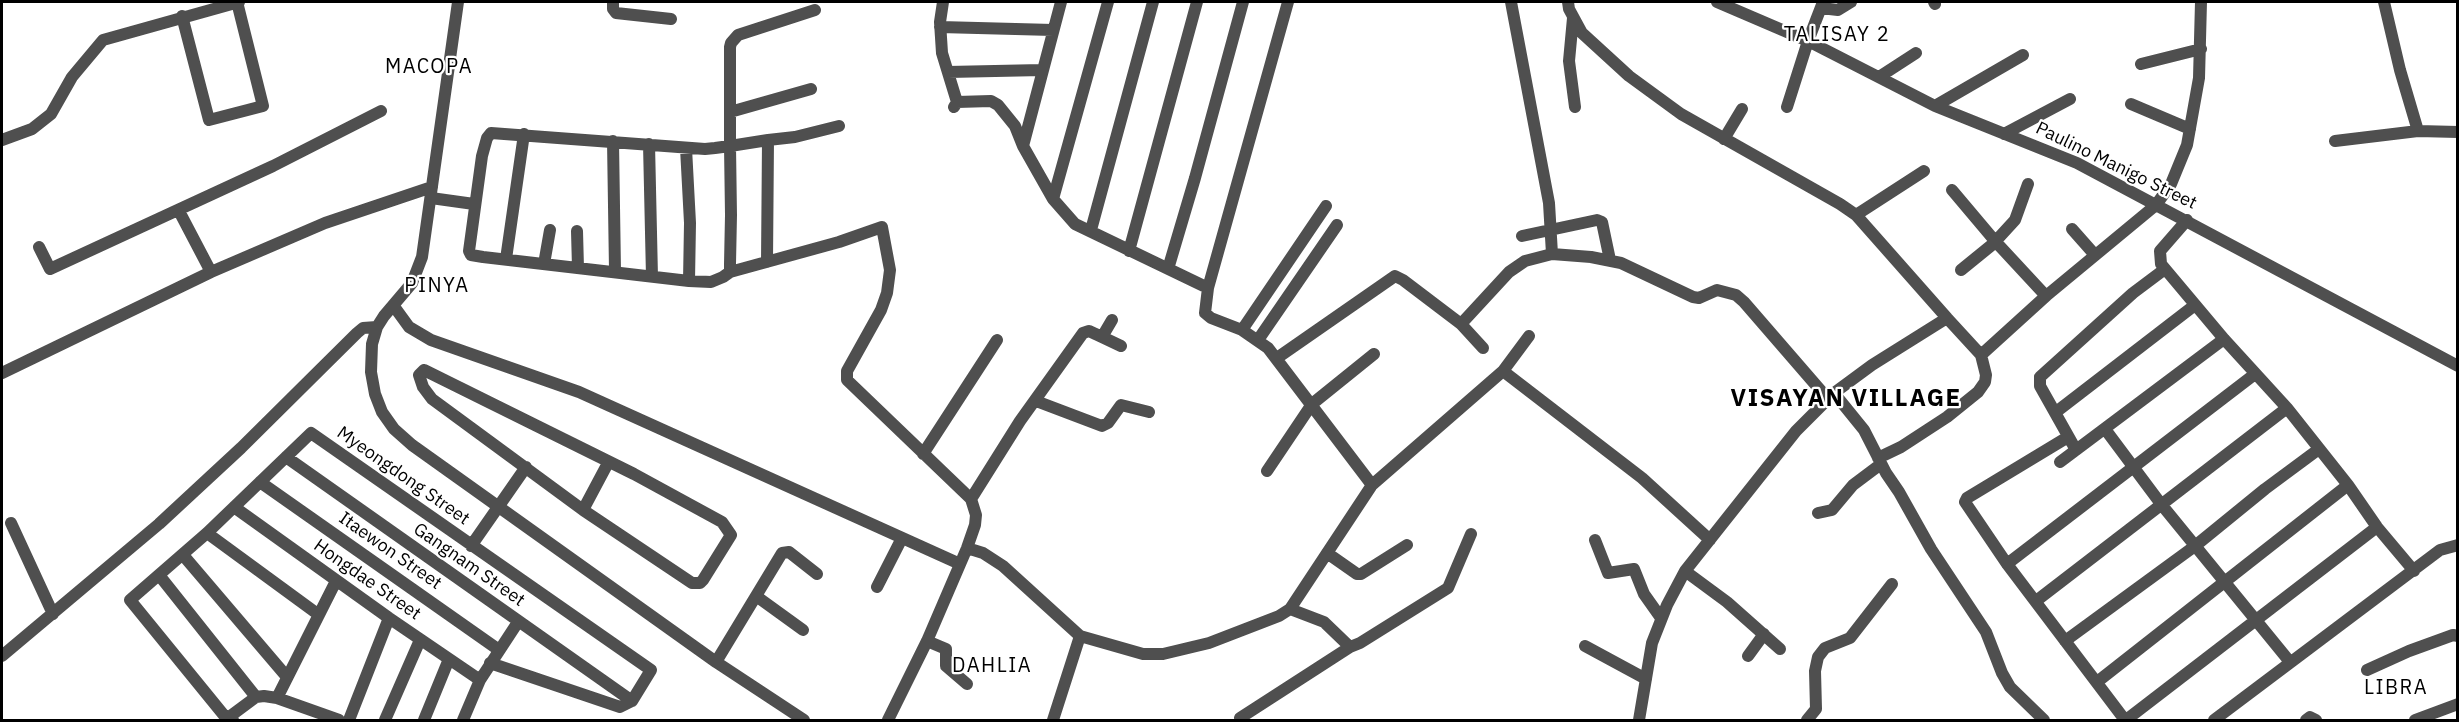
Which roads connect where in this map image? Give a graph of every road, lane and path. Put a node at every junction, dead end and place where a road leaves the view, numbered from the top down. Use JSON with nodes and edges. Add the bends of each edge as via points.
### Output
{"nodes":[{"id":1,"x":238,"y":2,"type":"edge"},
{"id":2,"x":458,"y":2,"type":"edge"},
{"id":3,"x":614,"y":2,"type":"edge"},
{"id":4,"x":944,"y":2,"type":"edge"},
{"id":5,"x":1061,"y":2,"type":"edge"},
{"id":6,"x":1108,"y":2,"type":"edge"},
{"id":7,"x":1153,"y":2,"type":"edge"},
{"id":8,"x":1197,"y":2,"type":"edge"},
{"id":9,"x":1243,"y":2,"type":"edge"},
{"id":10,"x":1288,"y":2,"type":"edge"},
{"id":11,"x":1510,"y":2,"type":"edge"},
{"id":12,"x":1568,"y":2,"type":"edge"},
{"id":13,"x":1717,"y":2,"type":"edge"},
{"id":14,"x":1851,"y":2,"type":"edge"},
{"id":15,"x":2201,"y":2,"type":"edge"},
{"id":16,"x":2384,"y":2,"type":"edge"},
{"id":17,"x":1822,"y":5,"type":"edge"},
{"id":18,"x":815,"y":10,"type":"dead end"},
{"id":19,"x":182,"y":16,"type":"junction"},
{"id":20,"x":1573,"y":18,"type":"junction"},
{"id":21,"x":671,"y":19,"type":"dead end"},
{"id":22,"x":940,"y":27,"type":"junction"},
{"id":23,"x":1053,"y":30,"type":"junction"},
{"id":24,"x":1808,"y":41,"type":"junction"},
{"id":25,"x":2200,"y":49,"type":"junction"},
{"id":26,"x":1916,"y":53,"type":"dead end"},
{"id":27,"x":2023,"y":55,"type":"dead end"},
{"id":28,"x":2141,"y":64,"type":"dead end"},
{"id":29,"x":1042,"y":70,"type":"junction"},
{"id":30,"x":948,"y":72,"type":"junction"},
{"id":31,"x":1879,"y":77,"type":"junction"},
{"id":32,"x":811,"y":89,"type":"dead end"},
{"id":33,"x":2070,"y":99,"type":"dead end"},
{"id":34,"x":2131,"y":104,"type":"dead end"},
{"id":35,"x":1935,"y":106,"type":"junction"},
{"id":36,"x":1575,"y":107,"type":"dead end"},
{"id":37,"x":1787,"y":107,"type":"dead end"},
{"id":38,"x":1742,"y":109,"type":"dead end"},
{"id":39,"x":381,"y":111,"type":"dead end"},
{"id":40,"x":730,"y":112,"type":"junction"},
{"id":41,"x":838,"y":126,"type":"dead end"},
{"id":42,"x":2190,"y":129,"type":"junction"},
{"id":43,"x":2418,"y":131,"type":"junction"},
{"id":44,"x":2457,"y":132,"type":"edge"},
{"id":45,"x":524,"y":134,"type":"junction"},
{"id":46,"x":2004,"y":134,"type":"junction"},
{"id":47,"x":1724,"y":139,"type":"junction"},
{"id":48,"x":2,"y":140,"type":"edge"},
{"id":49,"x":768,"y":140,"type":"junction"},
{"id":50,"x":613,"y":141,"type":"junction"},
{"id":51,"x":2335,"y":141,"type":"dead end"},
{"id":52,"x":649,"y":144,"type":"junction"},
{"id":53,"x":730,"y":146,"type":"junction"},
{"id":54,"x":1023,"y":146,"type":"junction"},
{"id":55,"x":686,"y":148,"type":"junction"},
{"id":56,"x":1924,"y":171,"type":"dead end"},
{"id":57,"x":2028,"y":184,"type":"dead end"},
{"id":58,"x":1953,"y":190,"type":"dead end"},
{"id":59,"x":432,"y":192,"type":"junction"},
{"id":60,"x":1053,"y":199,"type":"junction"},
{"id":61,"x":474,"y":204,"type":"junction"},
{"id":62,"x":2156,"y":205,"type":"junction"},
{"id":63,"x":1326,"y":206,"type":"dead end"},
{"id":64,"x":179,"y":211,"type":"junction"},
{"id":65,"x":1856,"y":215,"type":"junction"},
{"id":66,"x":2187,"y":220,"type":"junction"},
{"id":67,"x":1337,"y":225,"type":"dead end"},
{"id":68,"x":1552,"y":229,"type":"junction"},
{"id":69,"x":2072,"y":229,"type":"dead end"},
{"id":70,"x":550,"y":230,"type":"dead end"},
{"id":71,"x":1091,"y":230,"type":"junction"},
{"id":72,"x":577,"y":231,"type":"dead end"},
{"id":73,"x":1522,"y":236,"type":"dead end"},
{"id":74,"x":1995,"y":241,"type":"junction"},
{"id":75,"x":39,"y":247,"type":"dead end"},
{"id":76,"x":1129,"y":251,"type":"junction"},
{"id":77,"x":1552,"y":254,"type":"junction"},
{"id":78,"x":2095,"y":255,"type":"junction"},
{"id":79,"x":506,"y":259,"type":"junction"},
{"id":80,"x":1610,"y":260,"type":"junction"},
{"id":81,"x":767,"y":262,"type":"junction"},
{"id":82,"x":544,"y":264,"type":"junction"},
{"id":83,"x":578,"y":268,"type":"junction"},
{"id":84,"x":2165,"y":268,"type":"junction"},
{"id":85,"x":1168,"y":269,"type":"junction"},
{"id":86,"x":1961,"y":270,"type":"dead end"},
{"id":87,"x":615,"y":271,"type":"junction"},
{"id":88,"x":211,"y":272,"type":"junction"},
{"id":89,"x":730,"y":272,"type":"junction"},
{"id":90,"x":651,"y":277,"type":"junction"},
{"id":91,"x":689,"y":281,"type":"junction"},
{"id":92,"x":1208,"y":288,"type":"junction"},
{"id":93,"x":2046,"y":296,"type":"junction"},
{"id":94,"x":393,"y":305,"type":"junction"},
{"id":95,"x":2196,"y":305,"type":"junction"},
{"id":96,"x":1947,"y":318,"type":"junction"},
{"id":97,"x":1112,"y":320,"type":"dead end"},
{"id":98,"x":1461,"y":324,"type":"junction"},
{"id":99,"x":377,"y":327,"type":"junction"},
{"id":100,"x":1242,"y":330,"type":"junction"},
{"id":101,"x":1102,"y":336,"type":"junction"},
{"id":102,"x":1529,"y":336,"type":"dead end"},
{"id":103,"x":2224,"y":339,"type":"junction"},
{"id":104,"x":997,"y":340,"type":"dead end"},
{"id":105,"x":1257,"y":340,"type":"junction"},
{"id":106,"x":1121,"y":346,"type":"dead end"},
{"id":107,"x":1483,"y":348,"type":"dead end"},
{"id":108,"x":1374,"y":354,"type":"dead end"},
{"id":109,"x":1981,"y":355,"type":"junction"},
{"id":110,"x":1277,"y":358,"type":"junction"},
{"id":111,"x":2457,"y":366,"type":"edge"},
{"id":112,"x":1503,"y":371,"type":"junction"},
{"id":113,"x":2,"y":373,"type":"edge"},
{"id":114,"x":2254,"y":374,"type":"junction"},
{"id":115,"x":1831,"y":396,"type":"junction"},
{"id":116,"x":1036,"y":400,"type":"junction"},
{"id":117,"x":1312,"y":404,"type":"junction"},
{"id":118,"x":2287,"y":408,"type":"junction"},
{"id":119,"x":2056,"y":411,"type":"junction"},
{"id":120,"x":1149,"y":412,"type":"dead end"},
{"id":121,"x":2105,"y":429,"type":"junction"},
{"id":122,"x":2068,"y":437,"type":"junction"},
{"id":123,"x":2319,"y":449,"type":"junction"},
{"id":124,"x":2076,"y":450,"type":"junction"},
{"id":125,"x":924,"y":454,"type":"junction"},
{"id":126,"x":286,"y":457,"type":"junction"},
{"id":127,"x":1880,"y":461,"type":"junction"},
{"id":128,"x":2060,"y":462,"type":"dead end"},
{"id":129,"x":608,"y":463,"type":"junction"},
{"id":130,"x":526,"y":466,"type":"junction"},
{"id":131,"x":2133,"y":466,"type":"junction"},
{"id":132,"x":1267,"y":471,"type":"dead end"},
{"id":133,"x":260,"y":482,"type":"junction"},
{"id":134,"x":1372,"y":485,"type":"junction"},
{"id":135,"x":2348,"y":485,"type":"junction"},
{"id":136,"x":971,"y":499,"type":"junction"},
{"id":137,"x":2162,"y":504,"type":"junction"},
{"id":138,"x":498,"y":506,"type":"junction"},
{"id":139,"x":234,"y":507,"type":"junction"},
{"id":140,"x":583,"y":510,"type":"junction"},
{"id":141,"x":1818,"y":513,"type":"dead end"},
{"id":142,"x":11,"y":523,"type":"dead end"},
{"id":143,"x":2377,"y":527,"type":"junction"},
{"id":144,"x":207,"y":533,"type":"junction"},
{"id":145,"x":1472,"y":534,"type":"dead end"},
{"id":146,"x":902,"y":538,"type":"junction"},
{"id":147,"x":1595,"y":540,"type":"dead end"},
{"id":148,"x":1710,"y":540,"type":"junction"},
{"id":149,"x":1407,"y":545,"type":"dead end"},
{"id":150,"x":2457,"y":545,"type":"edge"},
{"id":151,"x":471,"y":546,"type":"junction"},
{"id":152,"x":2195,"y":546,"type":"junction"},
{"id":153,"x":968,"y":548,"type":"junction"},
{"id":154,"x":1327,"y":554,"type":"junction"},
{"id":155,"x":183,"y":555,"type":"junction"},
{"id":156,"x":960,"y":564,"type":"junction"},
{"id":157,"x":2007,"y":564,"type":"junction"},
{"id":158,"x":1685,"y":571,"type":"junction"},
{"id":159,"x":2414,"y":572,"type":"junction"},
{"id":160,"x":817,"y":574,"type":"dead end"},
{"id":161,"x":159,"y":575,"type":"junction"},
{"id":162,"x":336,"y":581,"type":"junction"},
{"id":163,"x":2225,"y":582,"type":"junction"},
{"id":164,"x":1892,"y":584,"type":"dead end"},
{"id":165,"x":877,"y":587,"type":"dead end"},
{"id":166,"x":756,"y":596,"type":"junction"},
{"id":167,"x":2036,"y":601,"type":"junction"},
{"id":168,"x":1290,"y":609,"type":"junction"},
{"id":169,"x":52,"y":614,"type":"junction"},
{"id":170,"x":319,"y":615,"type":"junction"},
{"id":171,"x":389,"y":618,"type":"junction"},
{"id":172,"x":1661,"y":618,"type":"junction"},
{"id":173,"x":2255,"y":620,"type":"junction"},
{"id":174,"x":518,"y":622,"type":"junction"},
{"id":175,"x":803,"y":630,"type":"dead end"},
{"id":176,"x":1764,"y":634,"type":"junction"},
{"id":177,"x":1080,"y":636,"type":"junction"},
{"id":178,"x":2457,"y":636,"type":"edge"},
{"id":179,"x":420,"y":640,"type":"junction"},
{"id":180,"x":927,"y":641,"type":"junction"},
{"id":181,"x":2065,"y":641,"type":"junction"},
{"id":182,"x":1585,"y":646,"type":"dead end"},
{"id":183,"x":1350,"y":647,"type":"junction"},
{"id":184,"x":1780,"y":649,"type":"dead end"},
{"id":185,"x":499,"y":650,"type":"junction"},
{"id":186,"x":2,"y":656,"type":"edge"},
{"id":187,"x":1748,"y":656,"type":"dead end"},
{"id":188,"x":449,"y":659,"type":"junction"},
{"id":189,"x":716,"y":662,"type":"junction"},
{"id":190,"x":2290,"y":662,"type":"junction"},
{"id":191,"x":490,"y":663,"type":"junction"},
{"id":192,"x":2367,"y":670,"type":"dead end"},
{"id":193,"x":287,"y":677,"type":"junction"},
{"id":194,"x":1646,"y":679,"type":"junction"},
{"id":195,"x":480,"y":680,"type":"junction"},
{"id":196,"x":2097,"y":682,"type":"junction"},
{"id":197,"x":967,"y":684,"type":"dead end"},
{"id":198,"x":256,"y":697,"type":"junction"},
{"id":199,"x":276,"y":698,"type":"junction"},
{"id":200,"x":632,"y":701,"type":"junction"},
{"id":201,"x":2457,"y":704,"type":"edge"},
{"id":202,"x":1240,"y":718,"type":"dead end"},
{"id":203,"x":228,"y":720,"type":"edge"},
{"id":204,"x":339,"y":720,"type":"edge"},
{"id":205,"x":349,"y":720,"type":"edge"},
{"id":206,"x":385,"y":720,"type":"edge"},
{"id":207,"x":424,"y":720,"type":"edge"},
{"id":208,"x":463,"y":720,"type":"edge"},
{"id":209,"x":804,"y":720,"type":"edge"},
{"id":210,"x":888,"y":720,"type":"edge"},
{"id":211,"x":1053,"y":720,"type":"edge"},
{"id":212,"x":1639,"y":720,"type":"edge"},
{"id":213,"x":1807,"y":720,"type":"edge"},
{"id":214,"x":2044,"y":720,"type":"edge"},
{"id":215,"x":2125,"y":720,"type":"edge"},
{"id":216,"x":2214,"y":720,"type":"edge"},
{"id":217,"x":2306,"y":720,"type":"edge"},
{"id":218,"x":2316,"y":720,"type":"edge"},
{"id":219,"x":2415,"y":720,"type":"edge"}],
"edges":[{"from":1,"to":19,"type":"street"},
{"from":1,"to":19,"type":"street","via":[[263,106],[209,120]]},
{"from":2,"to":59,"type":"street"},
{"from":3,"to":21,"type":"street","via":[[616,13]]},
{"from":4,"to":22,"type":"street"},
{"from":5,"to":23,"type":"street"},
{"from":6,"to":60,"type":"street"},
{"from":7,"to":71,"type":"street"},
{"from":8,"to":76,"type":"street"},
{"from":9,"to":85,"type":"street"},
{"from":10,"to":92,"type":"street"},
{"from":11,"to":68,"type":"street"},
{"from":12,"to":20,"type":"street"},
{"from":13,"to":24,"type":"street","name":"Paulino Manigo Street"},
{"from":14,"to":17,"type":"street","via":[[1838,10]]},
{"from":15,"to":25,"type":"street"},
{"from":16,"to":43,"type":"street"},
{"from":17,"to":24,"type":"street"},
{"from":18,"to":40,"type":"street","via":[[733,39]]},
{"from":19,"to":48,"type":"street","via":[[103,40],[72,76],[51,114],[32,129]]},
{"from":20,"to":36,"type":"street","via":[[1569,61]]},
{"from":20,"to":47,"type":"street","via":[[1582,33],[1629,76]]},
{"from":22,"to":23,"type":"street"},
{"from":22,"to":30,"type":"street"},
{"from":23,"to":29,"type":"street"},
{"from":24,"to":31,"type":"street","name":"Paulino Manigo Street"},
{"from":24,"to":37,"type":"street"},
{"from":25,"to":28,"type":"street"},
{"from":25,"to":42,"type":"street"},
{"from":26,"to":31,"type":"street"},
{"from":27,"to":35,"type":"street"},
{"from":29,"to":30,"type":"street"},
{"from":29,"to":54,"type":"street"},
{"from":30,"to":54,"type":"street","via":[[956,105],[991,101],[998,105],[1015,126]]},
{"from":31,"to":35,"type":"street","name":"Paulino Manigo Street"},
{"from":32,"to":40,"type":"street"},
{"from":33,"to":46,"type":"street"},
{"from":34,"to":42,"type":"street"},
{"from":35,"to":46,"type":"street","name":"Paulino Manigo Street"},
{"from":38,"to":47,"type":"street"},
{"from":39,"to":64,"type":"street"},
{"from":40,"to":53,"type":"street"},
{"from":41,"to":49,"type":"street"},
{"from":42,"to":62,"type":"street","via":[[2182,162]]},
{"from":43,"to":44,"type":"street"},
{"from":43,"to":51,"type":"street"},
{"from":45,"to":50,"type":"street"},
{"from":45,"to":61,"type":"street","via":[[498,132],[488,136]]},
{"from":45,"to":79,"type":"street"},
{"from":46,"to":62,"type":"street","name":"Paulino Manigo Street","via":[[2077,163]]},
{"from":47,"to":65,"type":"street"},
{"from":49,"to":53,"type":"street"},
{"from":49,"to":81,"type":"street"},
{"from":50,"to":52,"type":"street"},
{"from":50,"to":87,"type":"street"},
{"from":52,"to":55,"type":"street"},
{"from":52,"to":90,"type":"street"},
{"from":53,"to":55,"type":"street"},
{"from":53,"to":89,"type":"street"},
{"from":54,"to":60,"type":"street"},
{"from":55,"to":91,"type":"street"},
{"from":56,"to":65,"type":"street"},
{"from":57,"to":74,"type":"street","via":[[2015,220]]},
{"from":58,"to":74,"type":"street"},
{"from":59,"to":61,"type":"street"},
{"from":59,"to":88,"type":"street","via":[[325,224]]},
{"from":59,"to":94,"type":"street","via":[[418,272]]},
{"from":60,"to":71,"type":"street","via":[[1075,224]]},
{"from":61,"to":79,"type":"street","via":[[470,254]]},
{"from":62,"to":66,"type":"street","name":"Paulino Manigo Street"},
{"from":62,"to":78,"type":"street"},
{"from":63,"to":100,"type":"street"},
{"from":64,"to":75,"type":"street","via":[[50,269]]},
{"from":64,"to":88,"type":"street"},
{"from":65,"to":96,"type":"street"},
{"from":66,"to":84,"type":"street","via":[[2160,251]]},
{"from":66,"to":111,"type":"street","name":"Paulino Manigo Street"},
{"from":67,"to":105,"type":"street"},
{"from":68,"to":73,"type":"street"},
{"from":68,"to":77,"type":"street"},
{"from":68,"to":80,"type":"street","via":[[1602,222]]},
{"from":69,"to":78,"type":"street"},
{"from":70,"to":82,"type":"street"},
{"from":71,"to":76,"type":"street"},
{"from":72,"to":83,"type":"street"},
{"from":74,"to":86,"type":"street"},
{"from":74,"to":93,"type":"street"},
{"from":76,"to":85,"type":"street"},
{"from":77,"to":80,"type":"street"},
{"from":77,"to":98,"type":"street","via":[[1524,261],[1509,272]]},
{"from":78,"to":93,"type":"street"},
{"from":79,"to":82,"type":"street"},
{"from":80,"to":115,"type":"street","via":[[1693,297],[1717,290],[1736,295]]},
{"from":81,"to":89,"type":"street"},
{"from":81,"to":125,"type":"street","via":[[882,227],[890,270],[887,293],[846,376],[852,387]]},
{"from":82,"to":83,"type":"street"},
{"from":83,"to":87,"type":"street"},
{"from":84,"to":95,"type":"street"},
{"from":84,"to":119,"type":"street","via":[[2040,377],[2040,386]]},
{"from":85,"to":92,"type":"street"},
{"from":87,"to":90,"type":"street"},
{"from":88,"to":113,"type":"street"},
{"from":89,"to":91,"type":"street","via":[[711,282]]},
{"from":90,"to":91,"type":"street"},
{"from":92,"to":100,"type":"street","via":[[1206,315]]},
{"from":93,"to":109,"type":"street"},
{"from":94,"to":99,"type":"street"},
{"from":94,"to":146,"type":"street","via":[[409,327],[431,340],[579,392]]},
{"from":95,"to":103,"type":"street"},
{"from":95,"to":119,"type":"street"},
{"from":96,"to":109,"type":"street"},
{"from":96,"to":115,"type":"street"},
{"from":97,"to":101,"type":"street"},
{"from":98,"to":107,"type":"street"},
{"from":98,"to":110,"type":"street","via":[[1395,276]]},
{"from":99,"to":138,"type":"street","via":[[371,372],[382,412],[412,445]]},
{"from":99,"to":169,"type":"street","via":[[363,328],[357,333],[159,524]]},
{"from":100,"to":105,"type":"street"},
{"from":101,"to":106,"type":"street"},
{"from":101,"to":116,"type":"street","via":[[1083,333]]},
{"from":102,"to":112,"type":"street"},
{"from":103,"to":114,"type":"street"},
{"from":103,"to":121,"type":"street"},
{"from":104,"to":125,"type":"street"},
{"from":105,"to":110,"type":"street"},
{"from":108,"to":117,"type":"street"},
{"from":109,"to":127,"type":"street","via":[[1986,375],[1978,393]]},
{"from":110,"to":117,"type":"street"},
{"from":112,"to":134,"type":"street"},
{"from":112,"to":148,"type":"street","via":[[1642,478]]},
{"from":114,"to":118,"type":"street"},
{"from":114,"to":131,"type":"street"},
{"from":115,"to":127,"type":"street","via":[[1864,430]]},
{"from":115,"to":148,"type":"street","via":[[1785,443]]},
{"from":116,"to":120,"type":"street","via":[[1102,426],[1120,405]]},
{"from":116,"to":136,"type":"street"},
{"from":117,"to":132,"type":"street"},
{"from":117,"to":134,"type":"street"},
{"from":118,"to":123,"type":"street"},
{"from":118,"to":137,"type":"street"},
{"from":119,"to":122,"type":"street"},
{"from":121,"to":124,"type":"street"},
{"from":121,"to":131,"type":"street"},
{"from":122,"to":124,"type":"street"},
{"from":122,"to":157,"type":"street","via":[[1967,498],[1966,505]]},
{"from":123,"to":135,"type":"street"},
{"from":123,"to":152,"type":"street"},
{"from":124,"to":128,"type":"street"},
{"from":125,"to":136,"type":"street"},
{"from":126,"to":133,"type":"street","name":"Myeongdong Street"},
{"from":126,"to":151,"type":"street","name":"Myeongdong Street","via":[[311,433]]},
{"from":126,"to":174,"type":"street","name":"Gangnam Street"},
{"from":127,"to":141,"type":"street","via":[[1832,510]]},
{"from":127,"to":214,"type":"street","via":[[1931,549],[1986,632],[2010,687]]},
{"from":129,"to":130,"type":"street","via":[[431,372],[420,373],[423,387],[432,399]]},
{"from":129,"to":140,"type":"street"},
{"from":129,"to":140,"type":"street","via":[[722,522],[731,535],[703,580],[692,583]]},
{"from":130,"to":138,"type":"street"},
{"from":130,"to":140,"type":"street"},
{"from":131,"to":137,"type":"street"},
{"from":131,"to":157,"type":"street"},
{"from":133,"to":139,"type":"street","name":"Myeongdong Street"},
{"from":133,"to":185,"type":"street","name":"Itaewon Street"},
{"from":134,"to":154,"type":"street"},
{"from":135,"to":143,"type":"street"},
{"from":135,"to":163,"type":"street"},
{"from":136,"to":153,"type":"street","via":[[976,515]]},
{"from":137,"to":152,"type":"street"},
{"from":137,"to":167,"type":"street"},
{"from":138,"to":151,"type":"street"},
{"from":138,"to":189,"type":"street"},
{"from":139,"to":144,"type":"street","name":"Myeongdong Street"},
{"from":139,"to":162,"type":"street","name":"Hongdae Street"},
{"from":142,"to":169,"type":"street"},
{"from":143,"to":159,"type":"street"},
{"from":143,"to":173,"type":"street"},
{"from":144,"to":155,"type":"street","name":"Myeongdong Street"},
{"from":144,"to":170,"type":"street"},
{"from":145,"to":183,"type":"street","via":[[1449,588]]},
{"from":146,"to":156,"type":"street"},
{"from":146,"to":165,"type":"street"},
{"from":147,"to":172,"type":"street","via":[[1608,573],[1634,569],[1644,594]]},
{"from":148,"to":158,"type":"street"},
{"from":149,"to":154,"type":"street","via":[[1362,574]]},
{"from":150,"to":159,"type":"street","via":[[2440,550]]},
{"from":151,"to":200,"type":"street","name":"Myeongdong Street","via":[[651,670]]},
{"from":152,"to":163,"type":"street"},
{"from":152,"to":181,"type":"street"},
{"from":153,"to":156,"type":"street"},
{"from":153,"to":177,"type":"street","via":[[994,559]]},
{"from":154,"to":168,"type":"street"},
{"from":155,"to":161,"type":"street","name":"Myeongdong Street"},
{"from":155,"to":193,"type":"street"},
{"from":156,"to":180,"type":"street"},
{"from":157,"to":167,"type":"street"},
{"from":158,"to":172,"type":"street"},
{"from":158,"to":176,"type":"street"},
{"from":159,"to":190,"type":"street"},
{"from":160,"to":166,"type":"street","via":[[784,551]]},
{"from":161,"to":198,"type":"street"},
{"from":161,"to":203,"type":"street","name":"Myeongdong Street","via":[[130,600]]},
{"from":162,"to":170,"type":"street"},
{"from":162,"to":171,"type":"street","name":"Hongdae Street"},
{"from":163,"to":173,"type":"street"},
{"from":163,"to":196,"type":"street"},
{"from":164,"to":213,"type":"street","via":[[1850,638],[1825,648],[1818,657],[1816,709]]},
{"from":166,"to":175,"type":"street"},
{"from":166,"to":189,"type":"street"},
{"from":167,"to":181,"type":"street"},
{"from":168,"to":177,"type":"street","via":[[1209,643],[1163,654],[1143,654]]},
{"from":168,"to":183,"type":"street","via":[[1324,621]]},
{"from":169,"to":186,"type":"street"},
{"from":170,"to":193,"type":"street"},
{"from":171,"to":179,"type":"street","name":"Hongdae Street"},
{"from":171,"to":205,"type":"street"},
{"from":172,"to":194,"type":"street"},
{"from":173,"to":190,"type":"street"},
{"from":173,"to":215,"type":"street"},
{"from":174,"to":185,"type":"street"},
{"from":174,"to":200,"type":"street","name":"Gangnam Street"},
{"from":176,"to":184,"type":"street"},
{"from":176,"to":187,"type":"street"},
{"from":177,"to":211,"type":"street"},
{"from":178,"to":192,"type":"street"},
{"from":179,"to":188,"type":"street","name":"Hongdae Street"},
{"from":179,"to":206,"type":"street"},
{"from":180,"to":197,"type":"street","via":[[946,649],[946,666]]},
{"from":180,"to":210,"type":"street"},
{"from":181,"to":196,"type":"street"},
{"from":182,"to":194,"type":"street"},
{"from":183,"to":202,"type":"street"},
{"from":185,"to":191,"type":"street"},
{"from":188,"to":195,"type":"street","name":"Hongdae Street"},
{"from":188,"to":207,"type":"street"},
{"from":189,"to":209,"type":"street"},
{"from":190,"to":216,"type":"street"},
{"from":191,"to":195,"type":"street"},
{"from":191,"to":200,"type":"street","via":[[620,707]]},
{"from":193,"to":199,"type":"street"},
{"from":194,"to":212,"type":"street"},
{"from":195,"to":208,"type":"street"},
{"from":196,"to":215,"type":"street"},
{"from":198,"to":199,"type":"street"},
{"from":198,"to":203,"type":"street"},
{"from":199,"to":204,"type":"street"},
{"from":201,"to":219,"type":"street"},
{"from":217,"to":218,"type":"street"}]}
